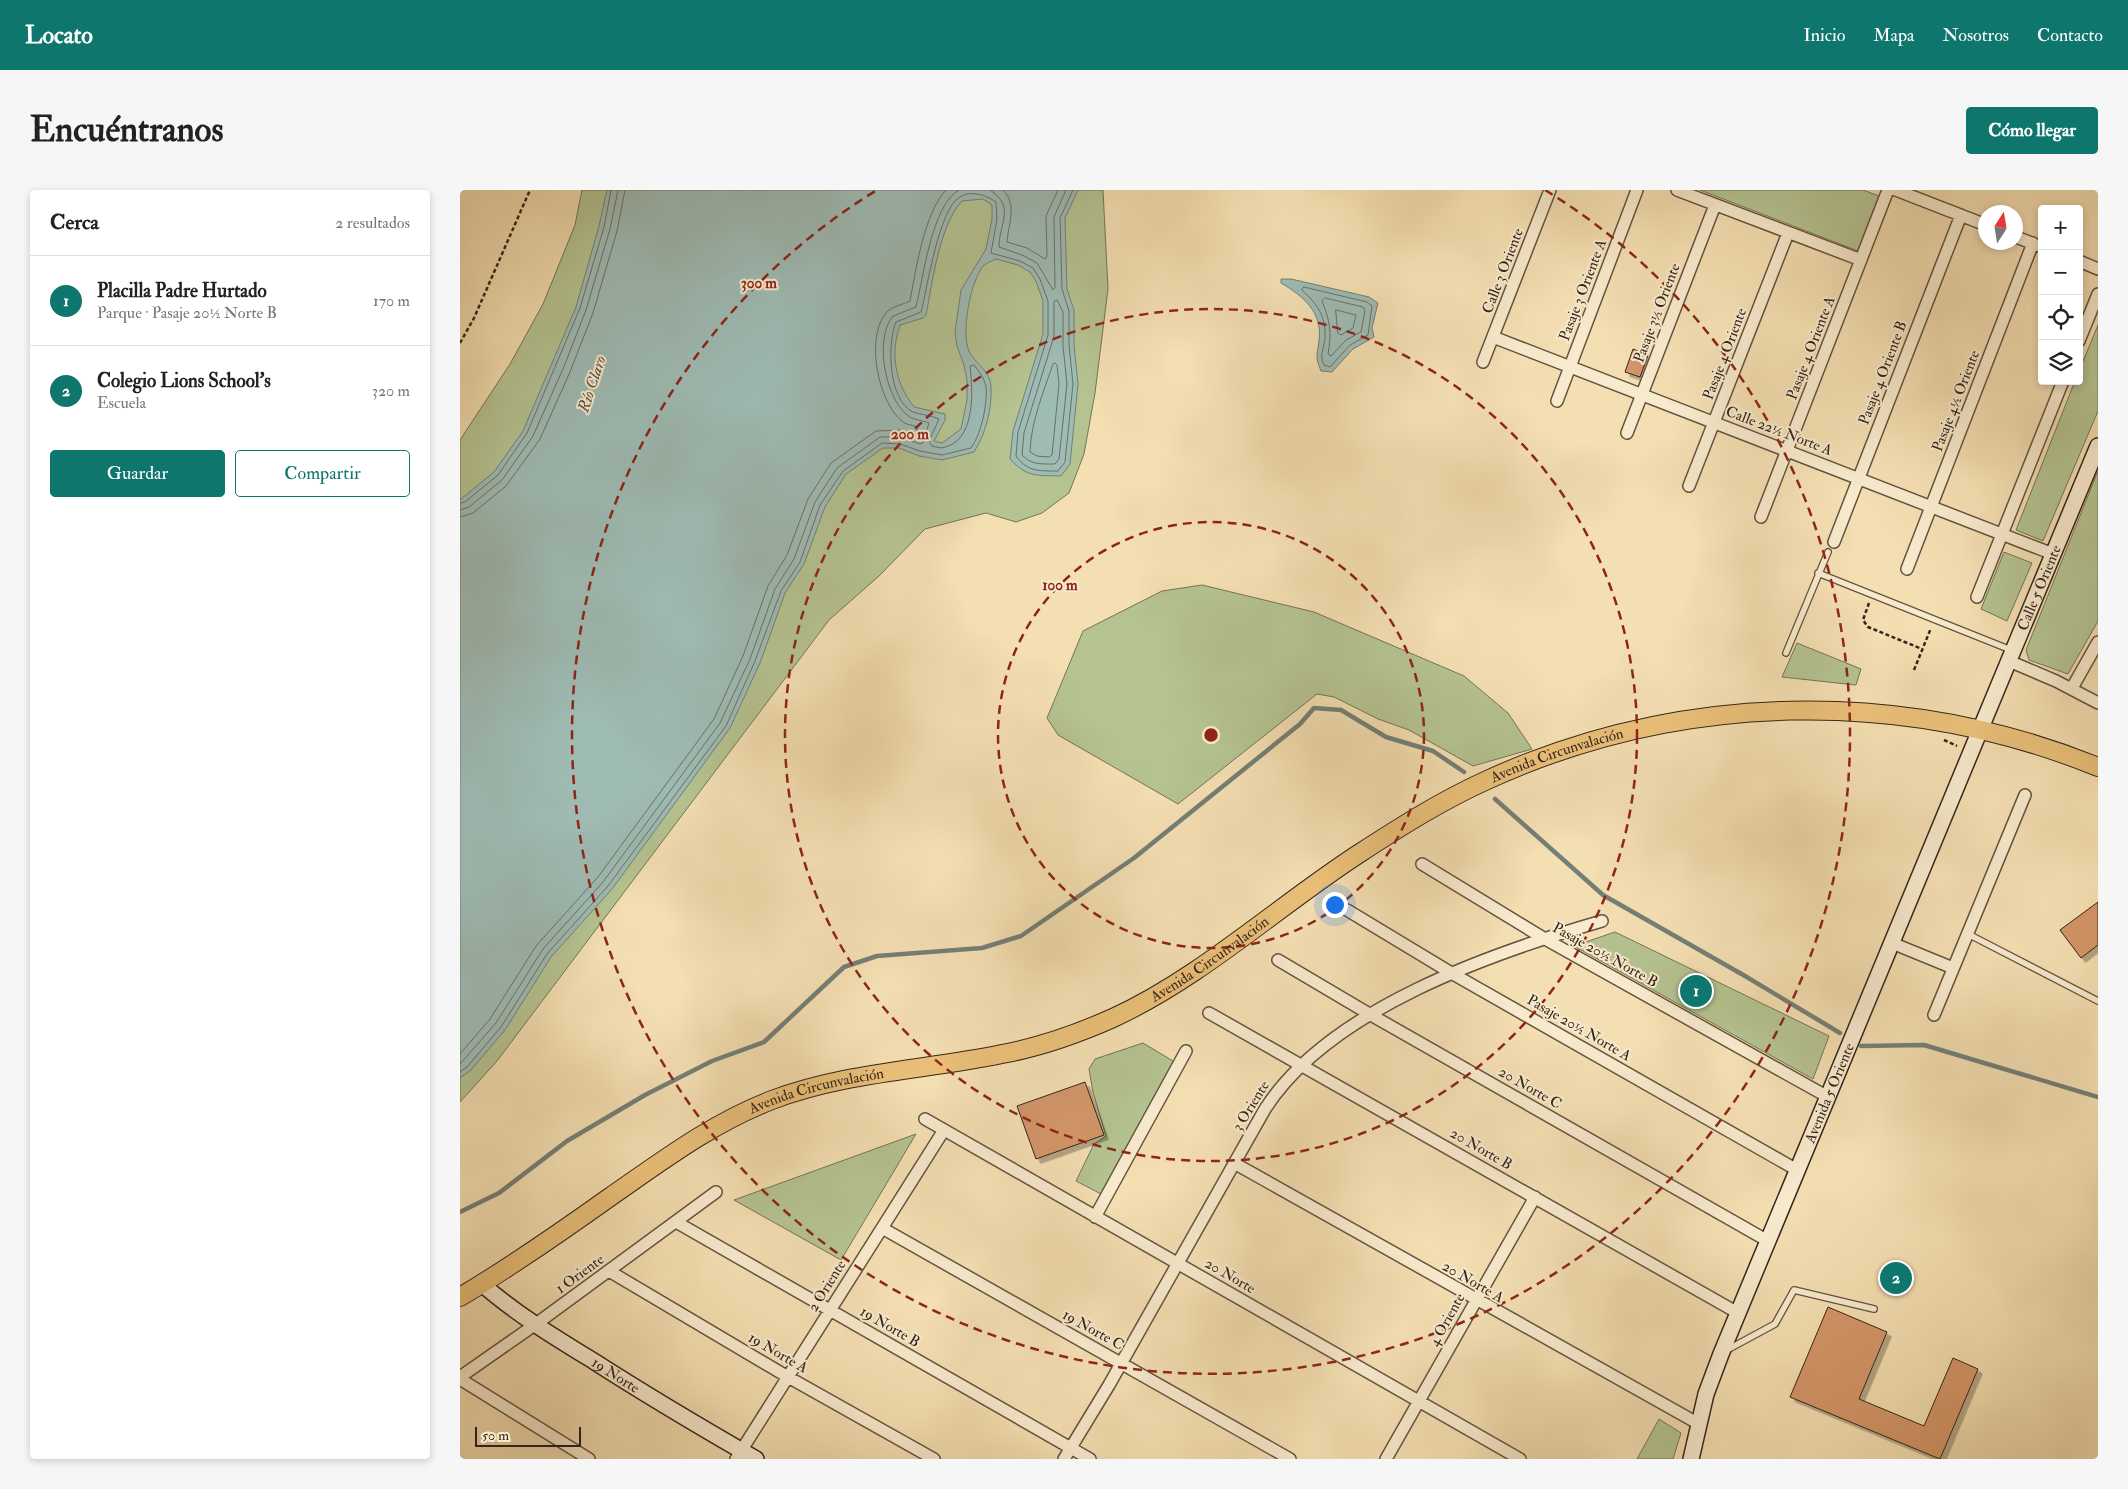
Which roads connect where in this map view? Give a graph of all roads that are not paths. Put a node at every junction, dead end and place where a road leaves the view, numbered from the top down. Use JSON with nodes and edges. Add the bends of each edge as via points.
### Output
{"nodes":[{"id":1,"x":1550,"y":190,"type":"edge"},
{"id":2,"x":1637,"y":190,"type":"edge"},
{"id":3,"x":1677,"y":190,"type":"edge"},
{"id":4,"x":1888,"y":190,"type":"edge"},
{"id":5,"x":1896,"y":190,"type":"edge"},
{"id":6,"x":1715,"y":205,"type":"junction"},
{"id":7,"x":1961,"y":215,"type":"junction"},
{"id":8,"x":1978,"y":222,"type":"edge"},
{"id":9,"x":1788,"y":233,"type":"junction"},
{"id":10,"x":2023,"y":240,"type":"edge"},
{"id":11,"x":2037,"y":245,"type":"edge"},
{"id":12,"x":1861,"y":260,"type":"junction"},
{"id":13,"x":2083,"y":263,"type":"edge"},
{"id":14,"x":2098,"y":269,"type":"edge"},
{"id":15,"x":2098,"y":294,"type":"edge"},
{"id":16,"x":1493,"y":337,"type":"junction"},
{"id":17,"x":2079,"y":340,"type":"edge"},
{"id":18,"x":1483,"y":362,"type":"dead end"},
{"id":19,"x":1570,"y":366,"type":"junction"},
{"id":20,"x":2061,"y":385,"type":"edge"},
{"id":21,"x":1642,"y":394,"type":"junction"},
{"id":22,"x":1557,"y":401,"type":"dead end"},
{"id":23,"x":1714,"y":422,"type":"junction"},
{"id":24,"x":1627,"y":433,"type":"dead end"},
{"id":25,"x":2098,"y":446,"type":"edge"},
{"id":26,"x":1787,"y":451,"type":"junction"},
{"id":27,"x":1858,"y":478,"type":"junction"},
{"id":28,"x":1689,"y":486,"type":"dead end"},
{"id":29,"x":1931,"y":506,"type":"junction"},
{"id":30,"x":1761,"y":517,"type":"dead end"},
{"id":31,"x":2002,"y":534,"type":"junction"},
{"id":32,"x":1831,"y":547,"type":"joint"},
{"id":33,"x":2053,"y":554,"type":"junction"},
{"id":34,"x":1907,"y":569,"type":"dead end"},
{"id":35,"x":1818,"y":573,"type":"junction"},
{"id":36,"x":1977,"y":597,"type":"dead end"},
{"id":37,"x":2098,"y":642,"type":"edge"},
{"id":38,"x":1786,"y":653,"type":"dead end"},
{"id":39,"x":2011,"y":656,"type":"junction"},
{"id":40,"x":2072,"y":688,"type":"junction"},
{"id":41,"x":2098,"y":703,"type":"edge"},
{"id":42,"x":1980,"y":729,"type":"junction"},
{"id":43,"x":2098,"y":767,"type":"edge"},
{"id":44,"x":2025,"y":795,"type":"dead end"},
{"id":45,"x":1422,"y":864,"type":"dead end"},
{"id":46,"x":1347,"y":910,"type":"dead end"},
{"id":47,"x":1602,"y":921,"type":"dead end"},
{"id":48,"x":1968,"y":934,"type":"junction"},
{"id":49,"x":1545,"y":938,"type":"junction"},
{"id":50,"x":1892,"y":943,"type":"junction"},
{"id":51,"x":1278,"y":960,"type":"dead end"},
{"id":52,"x":1953,"y":968,"type":"junction"},
{"id":53,"x":1454,"y":974,"type":"junction"},
{"id":54,"x":2098,"y":1001,"type":"edge"},
{"id":55,"x":1208,"y":1013,"type":"dead end"},
{"id":56,"x":1371,"y":1015,"type":"junction"},
{"id":57,"x":1934,"y":1015,"type":"dead end"},
{"id":58,"x":1186,"y":1051,"type":"dead end"},
{"id":59,"x":1302,"y":1064,"type":"junction"},
{"id":60,"x":1828,"y":1097,"type":"junction"},
{"id":61,"x":925,"y":1119,"type":"dead end"},
{"id":62,"x":944,"y":1130,"type":"junction"},
{"id":63,"x":1234,"y":1163,"type":"junction"},
{"id":64,"x":1798,"y":1170,"type":"junction"},
{"id":65,"x":716,"y":1192,"type":"dead end"},
{"id":66,"x":1535,"y":1197,"type":"junction"},
{"id":67,"x":1095,"y":1217,"type":"junction"},
{"id":68,"x":676,"y":1222,"type":"junction"},
{"id":69,"x":882,"y":1228,"type":"junction"},
{"id":70,"x":1768,"y":1242,"type":"junction"},
{"id":71,"x":1177,"y":1263,"type":"junction"},
{"id":72,"x":609,"y":1271,"type":"junction"},
{"id":73,"x":482,"y":1284,"type":"junction"},
{"id":74,"x":460,"y":1297,"type":"edge"},
{"id":75,"x":1476,"y":1300,"type":"junction"},
{"id":76,"x":1874,"y":1309,"type":"dead end"},
{"id":77,"x":830,"y":1310,"type":"junction"},
{"id":78,"x":1738,"y":1313,"type":"junction"},
{"id":79,"x":536,"y":1324,"type":"junction"},
{"id":80,"x":1721,"y":1354,"type":"junction"},
{"id":81,"x":1121,"y":1363,"type":"junction"},
{"id":82,"x":788,"y":1377,"type":"junction"},
{"id":83,"x":460,"y":1378,"type":"edge"},
{"id":84,"x":1418,"y":1401,"type":"junction"},
{"id":85,"x":1699,"y":1424,"type":"junction"},
{"id":86,"x":1071,"y":1448,"type":"junction"},
{"id":87,"x":739,"y":1455,"type":"edge"},
{"id":88,"x":589,"y":1459,"type":"edge"},
{"id":89,"x":756,"y":1459,"type":"edge"},
{"id":90,"x":934,"y":1459,"type":"edge"},
{"id":91,"x":1064,"y":1459,"type":"edge"},
{"id":92,"x":1090,"y":1459,"type":"edge"},
{"id":93,"x":1290,"y":1459,"type":"edge"},
{"id":94,"x":1386,"y":1459,"type":"edge"},
{"id":95,"x":1520,"y":1459,"type":"edge"},
{"id":96,"x":1691,"y":1459,"type":"edge"}],
"edges":[{"from":1,"to":16,"type":"street","name":"Calle 3 Oriente"},
{"from":2,"to":19,"type":"street","name":"Pasaje 3 Oriente A"},
{"from":3,"to":6,"type":"street"},
{"from":4,"to":12,"type":"street","name":"Pasaje 4 Oriente A"},
{"from":5,"to":7,"type":"street"},
{"from":6,"to":9,"type":"street"},
{"from":6,"to":21,"type":"street","name":"Pasaje 3½ Oriente"},
{"from":7,"to":8,"type":"street"},
{"from":7,"to":27,"type":"street","name":"Pasaje 4 Oriente B"},
{"from":9,"to":12,"type":"street"},
{"from":9,"to":23,"type":"street","name":"Pasaje 4 Oriente"},
{"from":10,"to":11,"type":"street"},
{"from":11,"to":29,"type":"street","name":"Pasaje 4½ Oriente"},
{"from":12,"to":26,"type":"street","name":"Pasaje 4 Oriente A"},
{"from":13,"to":14,"type":"street"},
{"from":15,"to":17,"type":"street"},
{"from":16,"to":18,"type":"street","name":"Calle 3 Oriente"},
{"from":16,"to":19,"type":"street","name":"Calle 22½ Norte A"},
{"from":19,"to":21,"type":"street","name":"Calle 22½ Norte A"},
{"from":19,"to":22,"type":"street","name":"Pasaje 3 Oriente A"},
{"from":20,"to":31,"type":"street"},
{"from":21,"to":23,"type":"street","name":"Calle 22½ Norte A"},
{"from":21,"to":24,"type":"street","name":"Pasaje 3½ Oriente"},
{"from":23,"to":26,"type":"street","name":"Calle 22½ Norte A"},
{"from":23,"to":28,"type":"street","name":"Pasaje 4 Oriente"},
{"from":25,"to":33,"type":"street","name":"Calle 5 Oriente"},
{"from":26,"to":27,"type":"street","name":"Calle 22½ Norte A"},
{"from":26,"to":30,"type":"street","name":"Pasaje 4 Oriente A"},
{"from":27,"to":29,"type":"street","name":"Calle 22½ Norte A"},
{"from":27,"to":32,"type":"street","name":"Pasaje 4 Oriente B"},
{"from":29,"to":31,"type":"street","name":"Calle 22½ Norte A"},
{"from":29,"to":34,"type":"street","name":"Pasaje 4½ Oriente"},
{"from":31,"to":33,"type":"street","name":"Calle 22½ Norte A"},
{"from":31,"to":36,"type":"street"},
{"from":32,"to":35,"type":"lane"},
{"from":33,"to":39,"type":"street","name":"Calle 5 Oriente"},
{"from":35,"to":38,"type":"lane"},
{"from":35,"to":39,"type":"lane","via":[[1934,620]]},
{"from":37,"to":40,"type":"street"},
{"from":39,"to":40,"type":"street"},
{"from":39,"to":42,"type":"street","name":"Calle 5 Oriente"},
{"from":40,"to":41,"type":"street"},
{"from":42,"to":43,"type":"main road","name":"Avenida Circunvalación"},
{"from":42,"to":50,"type":"street","name":"Avenida 5 Oriente"},
{"from":42,"to":73,"type":"main road","name":"Avenida Circunvalación","via":[[1860,712],[1765,711],[1661,724],[1545,756],[1460,793],[1400,827],[1174,984],[1129,1010],[1088,1029],[1028,1048],[851,1078],[762,1104],[689,1142]]},
{"from":44,"to":48,"type":"street"},
{"from":45,"to":49,"type":"street","name":"Pasaje 20½ Norte B"},
{"from":46,"to":53,"type":"street","name":"Pasaje 20½ Norte A"},
{"from":47,"to":49,"type":"street","name":"3 Oriente"},
{"from":48,"to":52,"type":"street"},
{"from":48,"to":54,"type":"lane"},
{"from":49,"to":53,"type":"street","name":"3 Oriente"},
{"from":49,"to":60,"type":"street","name":"Pasaje 20½ Norte B"},
{"from":50,"to":52,"type":"street"},
{"from":50,"to":60,"type":"street","name":"Avenida 5 Oriente"},
{"from":51,"to":56,"type":"street","name":"20 Norte C"},
{"from":52,"to":57,"type":"street"},
{"from":53,"to":56,"type":"street","name":"3 Oriente"},
{"from":53,"to":64,"type":"street","name":"Pasaje 20½ Norte A"},
{"from":55,"to":59,"type":"street","name":"20 Norte B"},
{"from":56,"to":59,"type":"street","name":"3 Oriente"},
{"from":56,"to":70,"type":"street","name":"20 Norte C"},
{"from":58,"to":67,"type":"street"},
{"from":59,"to":63,"type":"street","name":"3 Oriente","via":[[1275,1093]]},
{"from":59,"to":66,"type":"street","name":"20 Norte B"},
{"from":60,"to":64,"type":"street","name":"Avenida 5 Oriente"},
{"from":61,"to":62,"type":"street","name":"20 Norte"},
{"from":62,"to":67,"type":"street","name":"20 Norte"},
{"from":62,"to":69,"type":"street","name":"2 Oriente"},
{"from":63,"to":71,"type":"street","name":"3 Oriente"},
{"from":63,"to":75,"type":"street","name":"20 Norte A"},
{"from":64,"to":70,"type":"street","name":"Avenida 5 Oriente"},
{"from":65,"to":68,"type":"street","name":"1 Oriente"},
{"from":66,"to":75,"type":"street","name":"4 Oriente"},
{"from":66,"to":78,"type":"street","name":"20 Norte B"},
{"from":67,"to":71,"type":"street","name":"20 Norte"},
{"from":68,"to":72,"type":"street","name":"1 Oriente"},
{"from":68,"to":77,"type":"street","name":"19 Norte B"},
{"from":69,"to":77,"type":"street","name":"2 Oriente"},
{"from":69,"to":81,"type":"street","name":"19 Norte C"},
{"from":70,"to":78,"type":"street","name":"Avenida 5 Oriente"},
{"from":71,"to":81,"type":"street","name":"3 Oriente"},
{"from":71,"to":84,"type":"street","name":"20 Norte"},
{"from":72,"to":79,"type":"street","name":"1 Oriente"},
{"from":72,"to":82,"type":"street","name":"19 Norte A"},
{"from":73,"to":74,"type":"main road","name":"Avenida Circunvalación"},
{"from":73,"to":79,"type":"street","name":"19 Norte"},
{"from":75,"to":84,"type":"street","name":"4 Oriente"},
{"from":75,"to":85,"type":"street","name":"20 Norte A"},
{"from":76,"to":80,"type":"lane","via":[[1794,1290],[1774,1324]]},
{"from":77,"to":82,"type":"street","name":"2 Oriente"},
{"from":77,"to":86,"type":"street","name":"19 Norte B"},
{"from":78,"to":80,"type":"street","name":"Avenida 5 Oriente"},
{"from":79,"to":83,"type":"street","name":"1 Oriente"},
{"from":79,"to":87,"type":"street","name":"19 Norte"},
{"from":80,"to":85,"type":"street","name":"Avenida 5 Oriente"},
{"from":81,"to":86,"type":"street","name":"3 Oriente"},
{"from":81,"to":93,"type":"street","name":"19 Norte C"},
{"from":82,"to":87,"type":"street","name":"2 Oriente"},
{"from":82,"to":90,"type":"street","name":"19 Norte A"},
{"from":83,"to":88,"type":"street"},
{"from":84,"to":94,"type":"street","name":"4 Oriente"},
{"from":84,"to":95,"type":"street","name":"20 Norte"},
{"from":85,"to":96,"type":"street","name":"Avenida 5 Oriente"},
{"from":86,"to":91,"type":"street","name":"3 Oriente"},
{"from":86,"to":92,"type":"street","name":"19 Norte B"},
{"from":87,"to":89,"type":"street","name":"19 Norte"}]}
